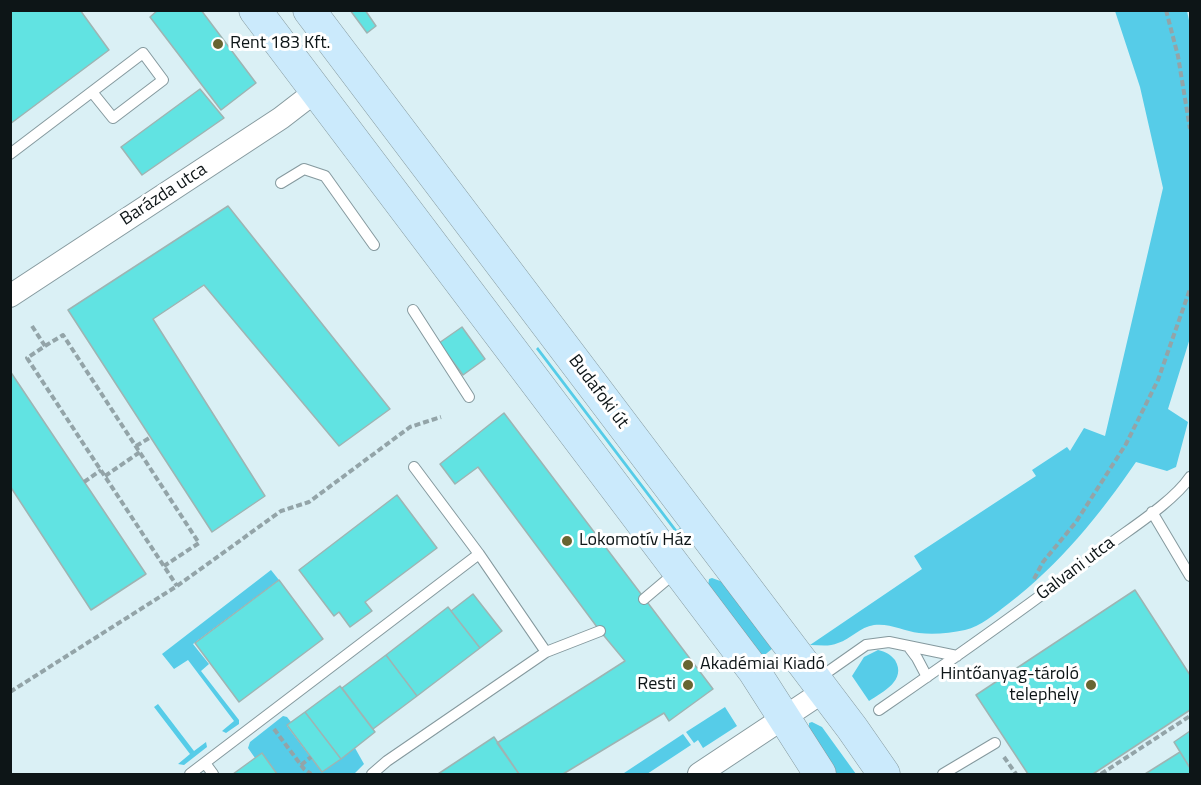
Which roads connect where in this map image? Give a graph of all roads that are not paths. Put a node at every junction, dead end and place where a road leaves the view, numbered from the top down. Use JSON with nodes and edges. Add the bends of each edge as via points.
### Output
{"nodes":[{"id":1,"x":255,"y":10,"type":"edge"},
{"id":2,"x":309,"y":10,"type":"edge"},
{"id":3,"x":350,"y":65,"type":"junction"},
{"id":4,"x":92,"y":92,"type":"junction"},
{"id":5,"x":316,"y":92,"type":"junction"},
{"id":6,"x":10,"y":154,"type":"edge"},
{"id":7,"x":281,"y":183,"type":"dead end"},
{"id":8,"x":374,"y":245,"type":"dead end"},
{"id":9,"x":10,"y":296,"type":"edge"},
{"id":10,"x":413,"y":310,"type":"dead end"},
{"id":11,"x":469,"y":397,"type":"dead end"},
{"id":12,"x":414,"y":467,"type":"dead end"},
{"id":13,"x":1191,"y":477,"type":"edge"},
{"id":14,"x":1152,"y":512,"type":"junction"},
{"id":15,"x":713,"y":544,"type":"junction"},
{"id":16,"x":479,"y":554,"type":"junction"},
{"id":17,"x":678,"y":570,"type":"junction"},
{"id":18,"x":1191,"y":576,"type":"edge"},
{"id":19,"x":644,"y":598,"type":"dead end"},
{"id":20,"x":600,"y":631,"type":"dead end"},
{"id":21,"x":908,"y":646,"type":"junction"},
{"id":22,"x":546,"y":652,"type":"junction"},
{"id":23,"x":957,"y":656,"type":"junction"},
{"id":24,"x":927,"y":677,"type":"junction"},
{"id":25,"x":820,"y":686,"type":"junction"},
{"id":26,"x":879,"y":710,"type":"dead end"},
{"id":27,"x":784,"y":718,"type":"junction"},
{"id":28,"x":996,"y":743,"type":"road end"},
{"id":29,"x":205,"y":763,"type":"junction"},
{"id":30,"x":190,"y":774,"type":"edge"},
{"id":31,"x":213,"y":774,"type":"edge"},
{"id":32,"x":372,"y":774,"type":"edge"},
{"id":33,"x":699,"y":774,"type":"edge"},
{"id":34,"x":820,"y":774,"type":"edge"},
{"id":35,"x":884,"y":774,"type":"edge"},
{"id":36,"x":943,"y":774,"type":"edge"}],
"edges":[{"from":1,"to":5,"type":"main road"},
{"from":2,"to":3,"type":"main road","name":"Budafoki út"},
{"from":3,"to":5,"type":"main road"},
{"from":3,"to":15,"type":"main road","name":"Budafoki út"},
{"from":4,"to":4,"type":"lane","via":[[143,53],[163,80],[113,118]]},
{"from":4,"to":6,"type":"lane"},
{"from":5,"to":9,"type":"street","name":"Barázda utca"},
{"from":5,"to":17,"type":"main road"},
{"from":7,"to":8,"type":"lane","via":[[304,169],[325,176]]},
{"from":10,"to":11,"type":"lane"},
{"from":12,"to":16,"type":"lane"},
{"from":13,"to":14,"type":"lane","name":"Galvani utca"},
{"from":14,"to":18,"type":"lane"},
{"from":14,"to":23,"type":"lane","name":"Galvani utca"},
{"from":15,"to":17,"type":"main road"},
{"from":15,"to":25,"type":"main road","name":"Budafoki út"},
{"from":16,"to":22,"type":"lane"},
{"from":16,"to":29,"type":"lane"},
{"from":17,"to":19,"type":"lane"},
{"from":17,"to":27,"type":"main road"},
{"from":20,"to":22,"type":"lane"},
{"from":21,"to":23,"type":"lane"},
{"from":21,"to":24,"type":"lane"},
{"from":21,"to":25,"type":"lane","via":[[889,642],[866,645]]},
{"from":22,"to":32,"type":"lane"},
{"from":23,"to":24,"type":"lane","name":"Galvani utca"},
{"from":24,"to":26,"type":"lane","name":"Galvani utca"},
{"from":25,"to":27,"type":"street"},
{"from":25,"to":35,"type":"main road","name":"Budafoki út"},
{"from":27,"to":33,"type":"street"},
{"from":27,"to":34,"type":"main road"},
{"from":28,"to":36,"type":"lane"},
{"from":29,"to":30,"type":"lane"},
{"from":29,"to":31,"type":"lane"}]}
